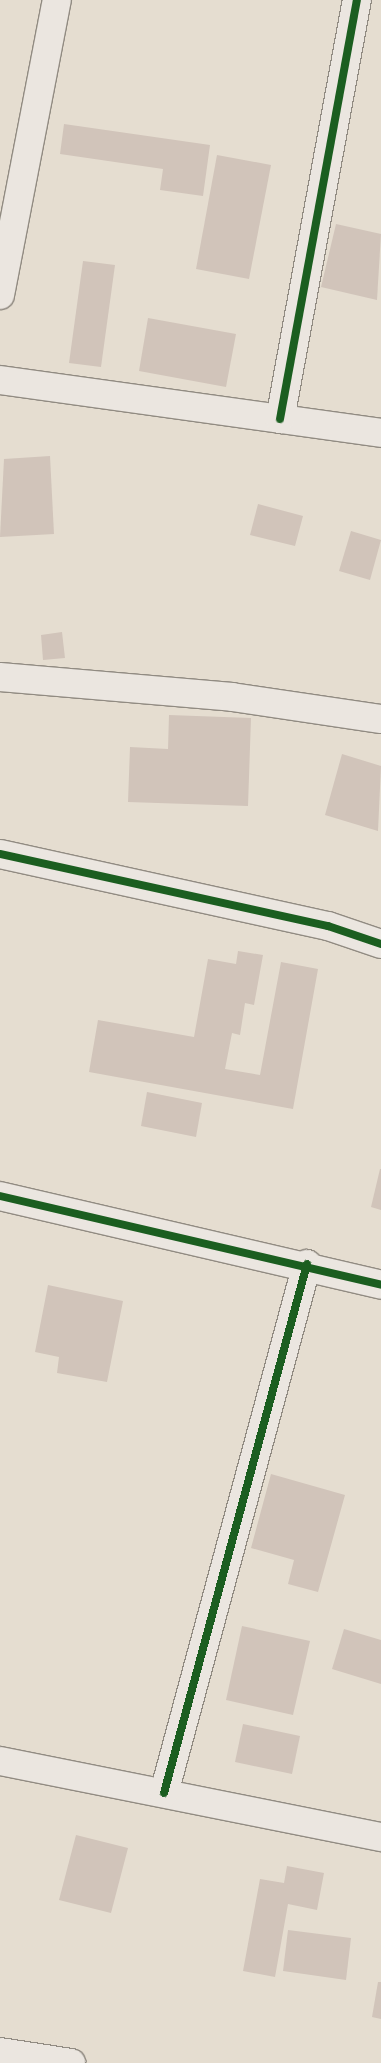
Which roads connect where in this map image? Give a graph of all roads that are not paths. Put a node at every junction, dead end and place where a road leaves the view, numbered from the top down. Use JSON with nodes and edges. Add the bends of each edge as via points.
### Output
{"nodes":[{"id":1,"x":57,"y":0,"type":"edge"},
{"id":2,"x":357,"y":0,"type":"edge"},
{"id":3,"x":0,"y":295,"type":"edge"},
{"id":4,"x":0,"y":380,"type":"edge"},
{"id":5,"x":280,"y":419,"type":"junction"},
{"id":6,"x":381,"y":433,"type":"edge"},
{"id":7,"x":0,"y":677,"type":"edge"},
{"id":8,"x":381,"y":719,"type":"edge"},
{"id":9,"x":0,"y":854,"type":"edge"},
{"id":10,"x":381,"y":944,"type":"edge"},
{"id":11,"x":0,"y":1196,"type":"edge"},
{"id":12,"x":307,"y":1264,"type":"junction"},
{"id":13,"x":381,"y":1284,"type":"edge"},
{"id":14,"x":0,"y":1761,"type":"edge"},
{"id":15,"x":164,"y":1793,"type":"junction"},
{"id":16,"x":381,"y":1837,"type":"edge"},
{"id":17,"x":0,"y":2052,"type":"edge"},
{"id":18,"x":72,"y":2063,"type":"edge"}],
"edges":[{"from":1,"to":3,"type":"street"},
{"from":2,"to":5,"type":"street"},
{"from":4,"to":5,"type":"street"},
{"from":5,"to":6,"type":"street"},
{"from":7,"to":8,"type":"street","via":[[232,697]]},
{"from":9,"to":10,"type":"street","via":[[328,926]]},
{"from":11,"to":12,"type":"street"},
{"from":12,"to":13,"type":"street"},
{"from":12,"to":15,"type":"street"},
{"from":14,"to":15,"type":"street"},
{"from":15,"to":16,"type":"street"},
{"from":17,"to":18,"type":"street"}]}
